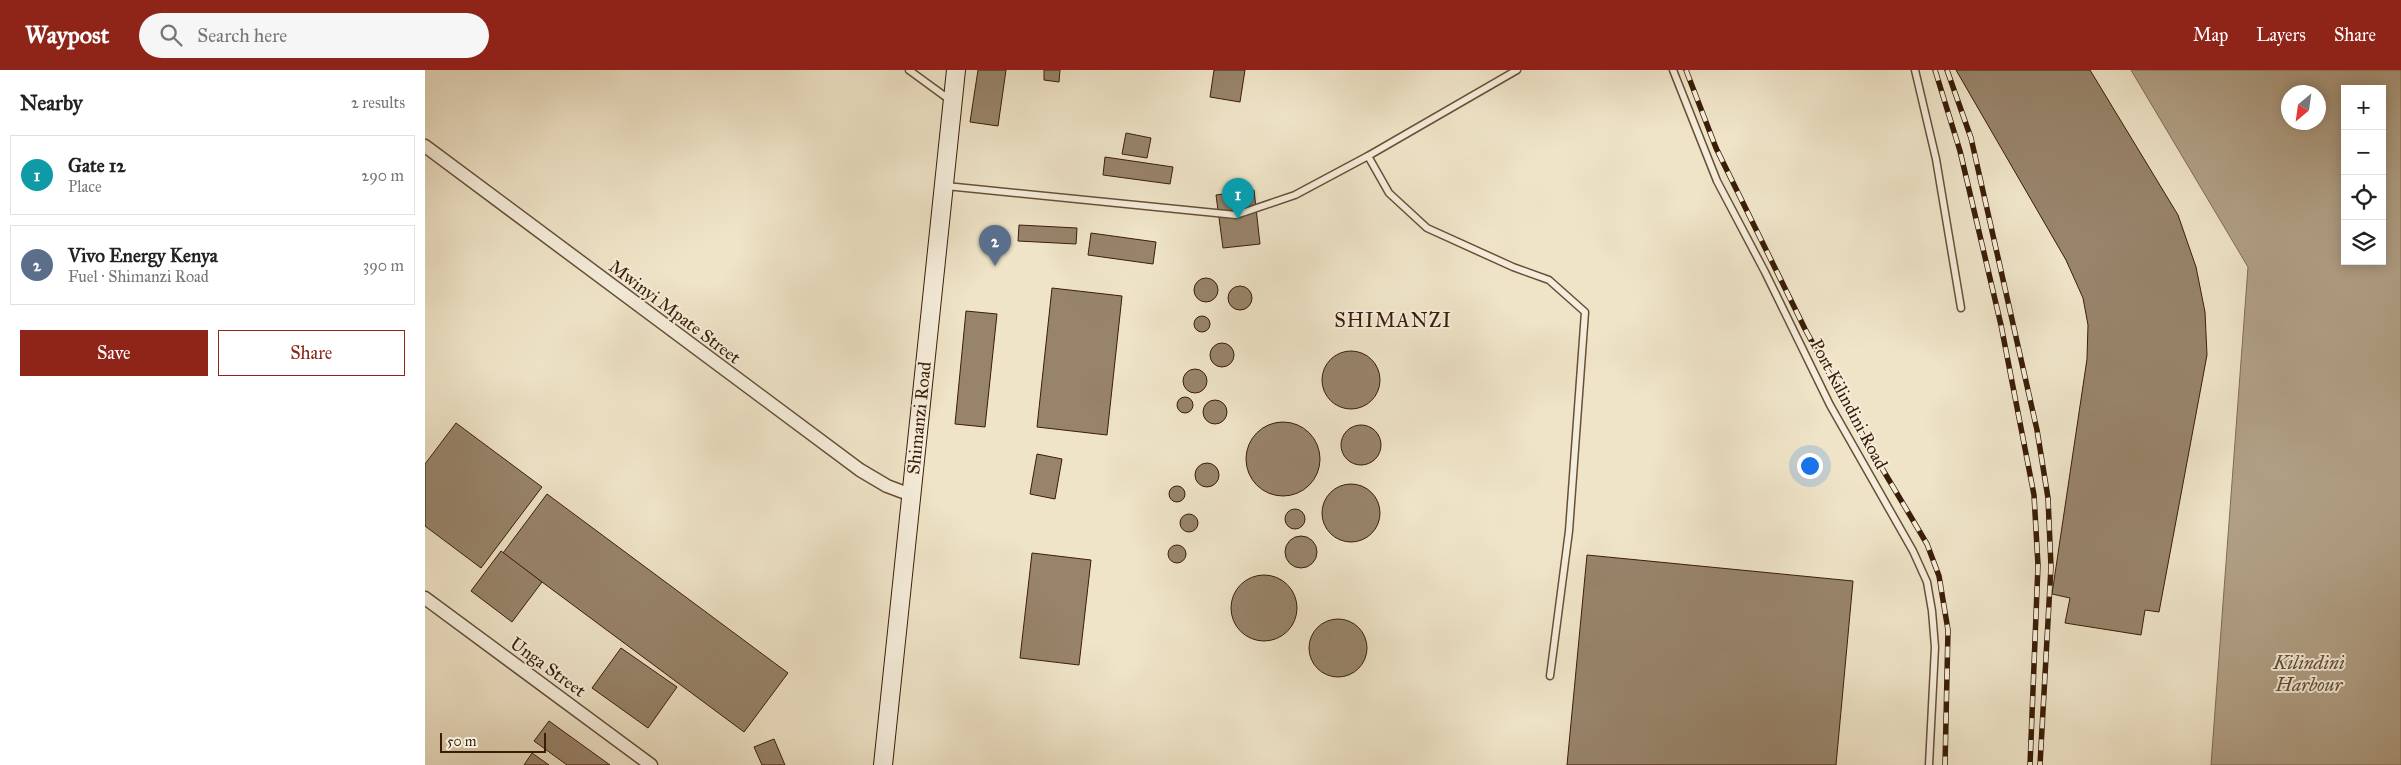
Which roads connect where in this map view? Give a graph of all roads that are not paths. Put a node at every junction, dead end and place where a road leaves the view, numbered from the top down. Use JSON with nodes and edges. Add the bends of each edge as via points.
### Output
{"nodes":[{"id":1,"x":909,"y":70,"type":"edge"},
{"id":2,"x":956,"y":70,"type":"edge"},
{"id":3,"x":1517,"y":70,"type":"edge"},
{"id":4,"x":1673,"y":70,"type":"edge"},
{"id":5,"x":1915,"y":70,"type":"edge"},
{"id":6,"x":953,"y":102,"type":"junction"},
{"id":7,"x":425,"y":146,"type":"edge"},
{"id":8,"x":1368,"y":156,"type":"junction"},
{"id":9,"x":944,"y":186,"type":"junction"},
{"id":10,"x":1961,"y":308,"type":"dead end"},
{"id":11,"x":911,"y":495,"type":"junction"},
{"id":12,"x":425,"y":598,"type":"edge"},
{"id":13,"x":1550,"y":676,"type":"dead end"},
{"id":14,"x":651,"y":765,"type":"edge"},
{"id":15,"x":883,"y":765,"type":"edge"},
{"id":16,"x":1929,"y":765,"type":"edge"}],
"edges":[{"from":1,"to":6,"type":"lane"},
{"from":2,"to":6,"type":"main road","name":"Shimanzi Road"},
{"from":3,"to":8,"type":"lane"},
{"from":4,"to":16,"type":"lane","name":"Port Kilindini Road","via":[[1717,181],[1830,405],[1913,551],[1927,582],[1935,647]]},
{"from":5,"to":10,"type":"lane","via":[[1936,159]]},
{"from":6,"to":9,"type":"main road","name":"Shimanzi Road"},
{"from":7,"to":11,"type":"street","name":"Mwinyi Mpate Street","via":[[860,470]]},
{"from":8,"to":9,"type":"lane","via":[[1295,195],[1236,215]]},
{"from":8,"to":13,"type":"lane","via":[[1389,193],[1427,228],[1549,280],[1585,312],[1569,531]]},
{"from":9,"to":11,"type":"main road","name":"Shimanzi Road"},
{"from":11,"to":15,"type":"main road","name":"Shimanzi Road"},
{"from":12,"to":14,"type":"street","name":"Unga Street"}]}
